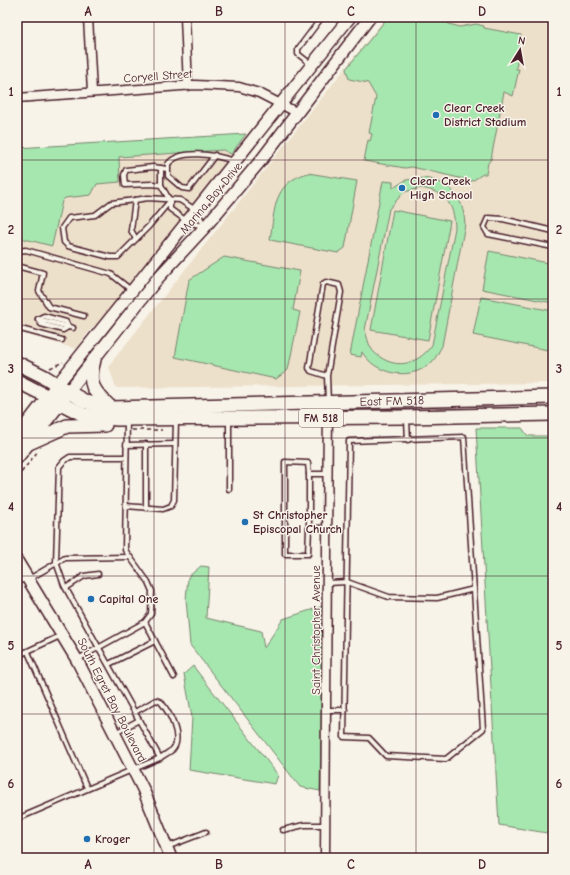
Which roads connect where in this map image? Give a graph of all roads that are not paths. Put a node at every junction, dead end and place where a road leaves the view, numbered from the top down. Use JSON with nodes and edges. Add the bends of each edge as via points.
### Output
{"nodes":[{"id":1,"x":88,"y":17,"type":"edge"},
{"id":2,"x":185,"y":17,"type":"edge"},
{"id":3,"x":322,"y":17,"type":"edge"},
{"id":4,"x":350,"y":17,"type":"edge"},
{"id":5,"x":370,"y":17,"type":"edge"},
{"id":6,"x":312,"y":65,"type":"junction"},
{"id":7,"x":188,"y":86,"type":"junction"},
{"id":8,"x":92,"y":92,"type":"junction"},
{"id":9,"x":17,"y":98,"type":"edge"},
{"id":10,"x":281,"y":104,"type":"junction"},
{"id":11,"x":296,"y":112,"type":"junction"},
{"id":12,"x":215,"y":155,"type":"junction"},
{"id":13,"x":236,"y":162,"type":"junction"},
{"id":14,"x":161,"y":168,"type":"junction"},
{"id":15,"x":167,"y":168,"type":"junction"},
{"id":16,"x":161,"y":185,"type":"junction"},
{"id":17,"x":135,"y":200,"type":"junction"},
{"id":18,"x":170,"y":201,"type":"junction"},
{"id":19,"x":197,"y":211,"type":"junction"},
{"id":20,"x":188,"y":222,"type":"junction"},
{"id":21,"x":205,"y":227,"type":"junction"},
{"id":22,"x":553,"y":231,"type":"edge"},
{"id":23,"x":136,"y":239,"type":"junction"},
{"id":24,"x":553,"y":247,"type":"edge"},
{"id":25,"x":17,"y":251,"type":"edge"},
{"id":26,"x":17,"y":266,"type":"edge"},
{"id":27,"x":132,"y":291,"type":"junction"},
{"id":28,"x":142,"y":299,"type":"junction"},
{"id":29,"x":84,"y":316,"type":"dead end"},
{"id":30,"x":38,"y":319,"type":"joint"},
{"id":31,"x":17,"y":328,"type":"edge"},
{"id":32,"x":62,"y":340,"type":"dead end"},
{"id":33,"x":94,"y":360,"type":"junction"},
{"id":34,"x":17,"y":363,"type":"edge"},
{"id":35,"x":327,"y":376,"type":"junction"},
{"id":36,"x":17,"y":381,"type":"edge"},
{"id":37,"x":63,"y":388,"type":"junction"},
{"id":38,"x":553,"y":398,"type":"edge"},
{"id":39,"x":55,"y":400,"type":"junction"},
{"id":40,"x":406,"y":400,"type":"junction"},
{"id":41,"x":328,"y":402,"type":"junction"},
{"id":42,"x":111,"y":408,"type":"junction"},
{"id":43,"x":553,"y":414,"type":"edge"},
{"id":44,"x":407,"y":417,"type":"junction"},
{"id":45,"x":328,"y":418,"type":"junction"},
{"id":46,"x":122,"y":419,"type":"junction"},
{"id":47,"x":176,"y":419,"type":"junction"},
{"id":48,"x":229,"y":419,"type":"junction"},
{"id":49,"x":25,"y":437,"type":"edge"},
{"id":50,"x":408,"y":440,"type":"junction"},
{"id":51,"x":146,"y":444,"type":"junction"},
{"id":52,"x":175,"y":444,"type":"junction"},
{"id":53,"x":126,"y":445,"type":"junction"},
{"id":54,"x":17,"y":457,"type":"edge"},
{"id":55,"x":126,"y":457,"type":"junction"},
{"id":56,"x":309,"y":474,"type":"junction"},
{"id":57,"x":328,"y":474,"type":"junction"},
{"id":58,"x":229,"y":489,"type":"dead end"},
{"id":59,"x":126,"y":506,"type":"junction"},
{"id":60,"x":146,"y":508,"type":"junction"},
{"id":61,"x":309,"y":528,"type":"junction"},
{"id":62,"x":328,"y":528,"type":"junction"},
{"id":63,"x":129,"y":557,"type":"junction"},
{"id":64,"x":17,"y":561,"type":"edge"},
{"id":65,"x":56,"y":562,"type":"junction"},
{"id":66,"x":98,"y":574,"type":"dead end"},
{"id":67,"x":29,"y":579,"type":"junction"},
{"id":68,"x":17,"y":581,"type":"edge"},
{"id":69,"x":347,"y":582,"type":"junction"},
{"id":70,"x":328,"y":583,"type":"junction"},
{"id":71,"x":66,"y":588,"type":"junction"},
{"id":72,"x":474,"y":589,"type":"junction"},
{"id":73,"x":145,"y":622,"type":"junction"},
{"id":74,"x":62,"y":635,"type":"junction"},
{"id":75,"x":155,"y":641,"type":"junction"},
{"id":76,"x":99,"y":647,"type":"junction"},
{"id":77,"x":28,"y":652,"type":"junction"},
{"id":78,"x":17,"y":656,"type":"edge"},
{"id":79,"x":77,"y":660,"type":"junction"},
{"id":80,"x":109,"y":664,"type":"junction"},
{"id":81,"x":174,"y":677,"type":"dead end"},
{"id":82,"x":327,"y":710,"type":"junction"},
{"id":83,"x":345,"y":710,"type":"junction"},
{"id":84,"x":135,"y":712,"type":"junction"},
{"id":85,"x":139,"y":720,"type":"junction"},
{"id":86,"x":114,"y":733,"type":"junction"},
{"id":87,"x":160,"y":758,"type":"junction"},
{"id":88,"x":132,"y":768,"type":"junction"},
{"id":89,"x":87,"y":788,"type":"junction"},
{"id":90,"x":17,"y":819,"type":"edge"},
{"id":91,"x":326,"y":825,"type":"junction"},
{"id":92,"x":283,"y":830,"type":"dead end"},
{"id":93,"x":206,"y":832,"type":"dead end"},
{"id":94,"x":170,"y":855,"type":"edge"},
{"id":95,"x":325,"y":858,"type":"edge"}],
"edges":[{"from":1,"to":8,"type":"street"},
{"from":2,"to":7,"type":"street"},
{"from":3,"to":6,"type":"lane","via":[[298,49],[298,54]]},
{"from":4,"to":6,"type":"main road","name":"Marina Bay Drive"},
{"from":5,"to":11,"type":"main road","name":"Marina Bay Drive"},
{"from":6,"to":10,"type":"main road","name":"Marina Bay Drive"},
{"from":7,"to":8,"type":"street","name":"Coryell Street"},
{"from":7,"to":10,"type":"street","name":"Coryell Street","via":[[238,86]]},
{"from":8,"to":9,"type":"street","name":"Coryell Street"},
{"from":10,"to":11,"type":"street","name":"Coryell Street"},
{"from":10,"to":13,"type":"main road","name":"Marina Bay Drive"},
{"from":11,"to":21,"type":"main road","name":"Marina Bay Drive","via":[[262,159]]},
{"from":12,"to":13,"type":"lane"},
{"from":12,"to":15,"type":"lane","via":[[176,157]]},
{"from":12,"to":15,"type":"lane","via":[[189,189],[182,188],[172,180],[168,176]]},
{"from":13,"to":19,"type":"main road","name":"Marina Bay Drive"},
{"from":14,"to":15,"type":"lane"},
{"from":14,"to":16,"type":"lane"},
{"from":14,"to":16,"type":"lane","via":[[126,170],[124,175],[125,186]]},
{"from":16,"to":18,"type":"lane"},
{"from":17,"to":18,"type":"lane","via":[[148,198]]},
{"from":17,"to":23,"type":"lane","via":[[131,230]]},
{"from":17,"to":23,"type":"lane","via":[[111,203],[95,215],[69,218],[62,228],[64,242],[68,246],[110,257],[118,257]]},
{"from":18,"to":19,"type":"lane","via":[[180,200]]},
{"from":18,"to":20,"type":"lane","via":[[170,209]]},
{"from":18,"to":23,"type":"lane"},
{"from":19,"to":20,"type":"main road","name":"Marina Bay Drive"},
{"from":19,"to":21,"type":"lane"},
{"from":20,"to":21,"type":"lane"},
{"from":20,"to":27,"type":"main road","name":"Marina Bay Drive"},
{"from":21,"to":28,"type":"main road","name":"Marina Bay Drive"},
{"from":22,"to":24,"type":"lane","via":[[488,218],[484,227],[488,234]]},
{"from":25,"to":27,"type":"lane","via":[[26,250],[99,269],[111,274]]},
{"from":26,"to":29,"type":"lane","via":[[43,274],[39,291],[50,306]]},
{"from":27,"to":28,"type":"lane"},
{"from":27,"to":37,"type":"main road","name":"Marina Bay Drive"},
{"from":28,"to":33,"type":"main road","name":"Marina Bay Drive"},
{"from":30,"to":30,"type":"lane","via":[[44,316],[66,322],[71,328],[63,330],[42,324]]},
{"from":31,"to":32,"type":"lane"},
{"from":33,"to":37,"type":"main road","name":"Marina Bay Drive"},
{"from":33,"to":42,"type":"main road","via":[[90,373],[91,383],[94,390]]},
{"from":34,"to":37,"type":"main road"},
{"from":35,"to":35,"type":"lane","via":[[309,368],[323,284],[326,282],[336,283],[341,288]]},
{"from":35,"to":41,"type":"lane"},
{"from":36,"to":39,"type":"main road"},
{"from":37,"to":39,"type":"main road"},
{"from":37,"to":42,"type":"main road","number":"FM 518","via":[[86,402]]},
{"from":38,"to":40,"type":"main road","name":"East FM 518","number":"FM 518"},
{"from":39,"to":46,"type":"main road","via":[[84,415]]},
{"from":39,"to":49,"type":"main road"},
{"from":40,"to":41,"type":"main road","name":"East FM 518","number":"FM 518"},
{"from":40,"to":44,"type":"main road"},
{"from":41,"to":42,"type":"main road","name":"East FM 518","number":"FM 518"},
{"from":41,"to":45,"type":"street","name":"Saint Christopher Avenue"},
{"from":43,"to":44,"type":"main road","name":"East FM 518","number":"FM 518"},
{"from":44,"to":45,"type":"main road","name":"East FM 518","number":"FM 518"},
{"from":44,"to":50,"type":"lane"},
{"from":45,"to":48,"type":"main road","name":"East FM 518","number":"FM 518"},
{"from":45,"to":57,"type":"street","name":"Saint Christopher Avenue"},
{"from":46,"to":47,"type":"main road","name":"East FM 518","number":"FM 518"},
{"from":46,"to":49,"type":"main road","number":"FM 518","via":[[108,425],[67,426]]},
{"from":46,"to":53,"type":"lane"},
{"from":47,"to":48,"type":"main road","name":"East FM 518","number":"FM 518"},
{"from":47,"to":52,"type":"lane"},
{"from":48,"to":58,"type":"lane"},
{"from":49,"to":54,"type":"main road","number":"FM 518"},
{"from":50,"to":69,"type":"lane","via":[[349,442]]},
{"from":50,"to":72,"type":"lane","via":[[464,437]]},
{"from":51,"to":52,"type":"lane"},
{"from":51,"to":53,"type":"lane"},
{"from":51,"to":60,"type":"lane"},
{"from":52,"to":60,"type":"lane","via":[[174,500],[170,506],[163,509]]},
{"from":53,"to":55,"type":"lane"},
{"from":55,"to":59,"type":"lane"},
{"from":55,"to":65,"type":"lane","via":[[70,457],[59,467]]},
{"from":56,"to":57,"type":"lane"},
{"from":56,"to":61,"type":"lane"},
{"from":56,"to":61,"type":"lane","via":[[308,463],[285,462],[284,554],[308,554]]},
{"from":57,"to":62,"type":"street","name":"Saint Christopher Avenue"},
{"from":59,"to":60,"type":"lane"},
{"from":59,"to":63,"type":"lane","via":[[125,550]]},
{"from":61,"to":62,"type":"lane"},
{"from":62,"to":70,"type":"street","name":"Saint Christopher Avenue"},
{"from":63,"to":65,"type":"lane","via":[[65,558]]},
{"from":63,"to":73,"type":"lane","via":[[152,591],[151,614]]},
{"from":64,"to":67,"type":"main road","name":"South Egret Bay Boulevard"},
{"from":65,"to":67,"type":"lane"},
{"from":65,"to":71,"type":"lane"},
{"from":66,"to":71,"type":"lane","via":[[84,576]]},
{"from":67,"to":68,"type":"lane"},
{"from":67,"to":74,"type":"main road","name":"South Egret Bay Boulevard"},
{"from":69,"to":70,"type":"lane"},
{"from":69,"to":72,"type":"lane","via":[[390,597],[437,598]]},
{"from":69,"to":83,"type":"lane"},
{"from":70,"to":82,"type":"street","name":"Saint Christopher Avenue"},
{"from":71,"to":76,"type":"lane"},
{"from":72,"to":83,"type":"lane","via":[[483,730],[446,758],[386,756],[369,738],[344,737]]},
{"from":73,"to":75,"type":"lane"},
{"from":73,"to":76,"type":"lane"},
{"from":74,"to":77,"type":"lane"},
{"from":74,"to":79,"type":"main road","name":"South Egret Bay Boulevard"},
{"from":75,"to":80,"type":"lane"},
{"from":75,"to":81,"type":"lane"},
{"from":76,"to":79,"type":"lane"},
{"from":76,"to":80,"type":"lane"},
{"from":77,"to":78,"type":"lane"},
{"from":77,"to":89,"type":"lane"},
{"from":79,"to":86,"type":"main road","name":"South Egret Bay Boulevard"},
{"from":80,"to":84,"type":"lane"},
{"from":82,"to":83,"type":"lane"},
{"from":82,"to":91,"type":"street","name":"Saint Christopher Avenue"},
{"from":84,"to":85,"type":"lane"},
{"from":84,"to":87,"type":"lane","via":[[156,700],[164,707],[176,733],[176,739],[172,750]]},
{"from":85,"to":86,"type":"lane"},
{"from":85,"to":87,"type":"lane"},
{"from":86,"to":88,"type":"main road","name":"South Egret Bay Boulevard"},
{"from":87,"to":88,"type":"lane"},
{"from":88,"to":89,"type":"lane"},
{"from":88,"to":94,"type":"main road","name":"South Egret Bay Boulevard"},
{"from":89,"to":90,"type":"lane"},
{"from":91,"to":92,"type":"lane","via":[[304,825]]},
{"from":91,"to":95,"type":"street","name":"Saint Christopher Avenue"},
{"from":93,"to":94,"type":"lane"}]}
